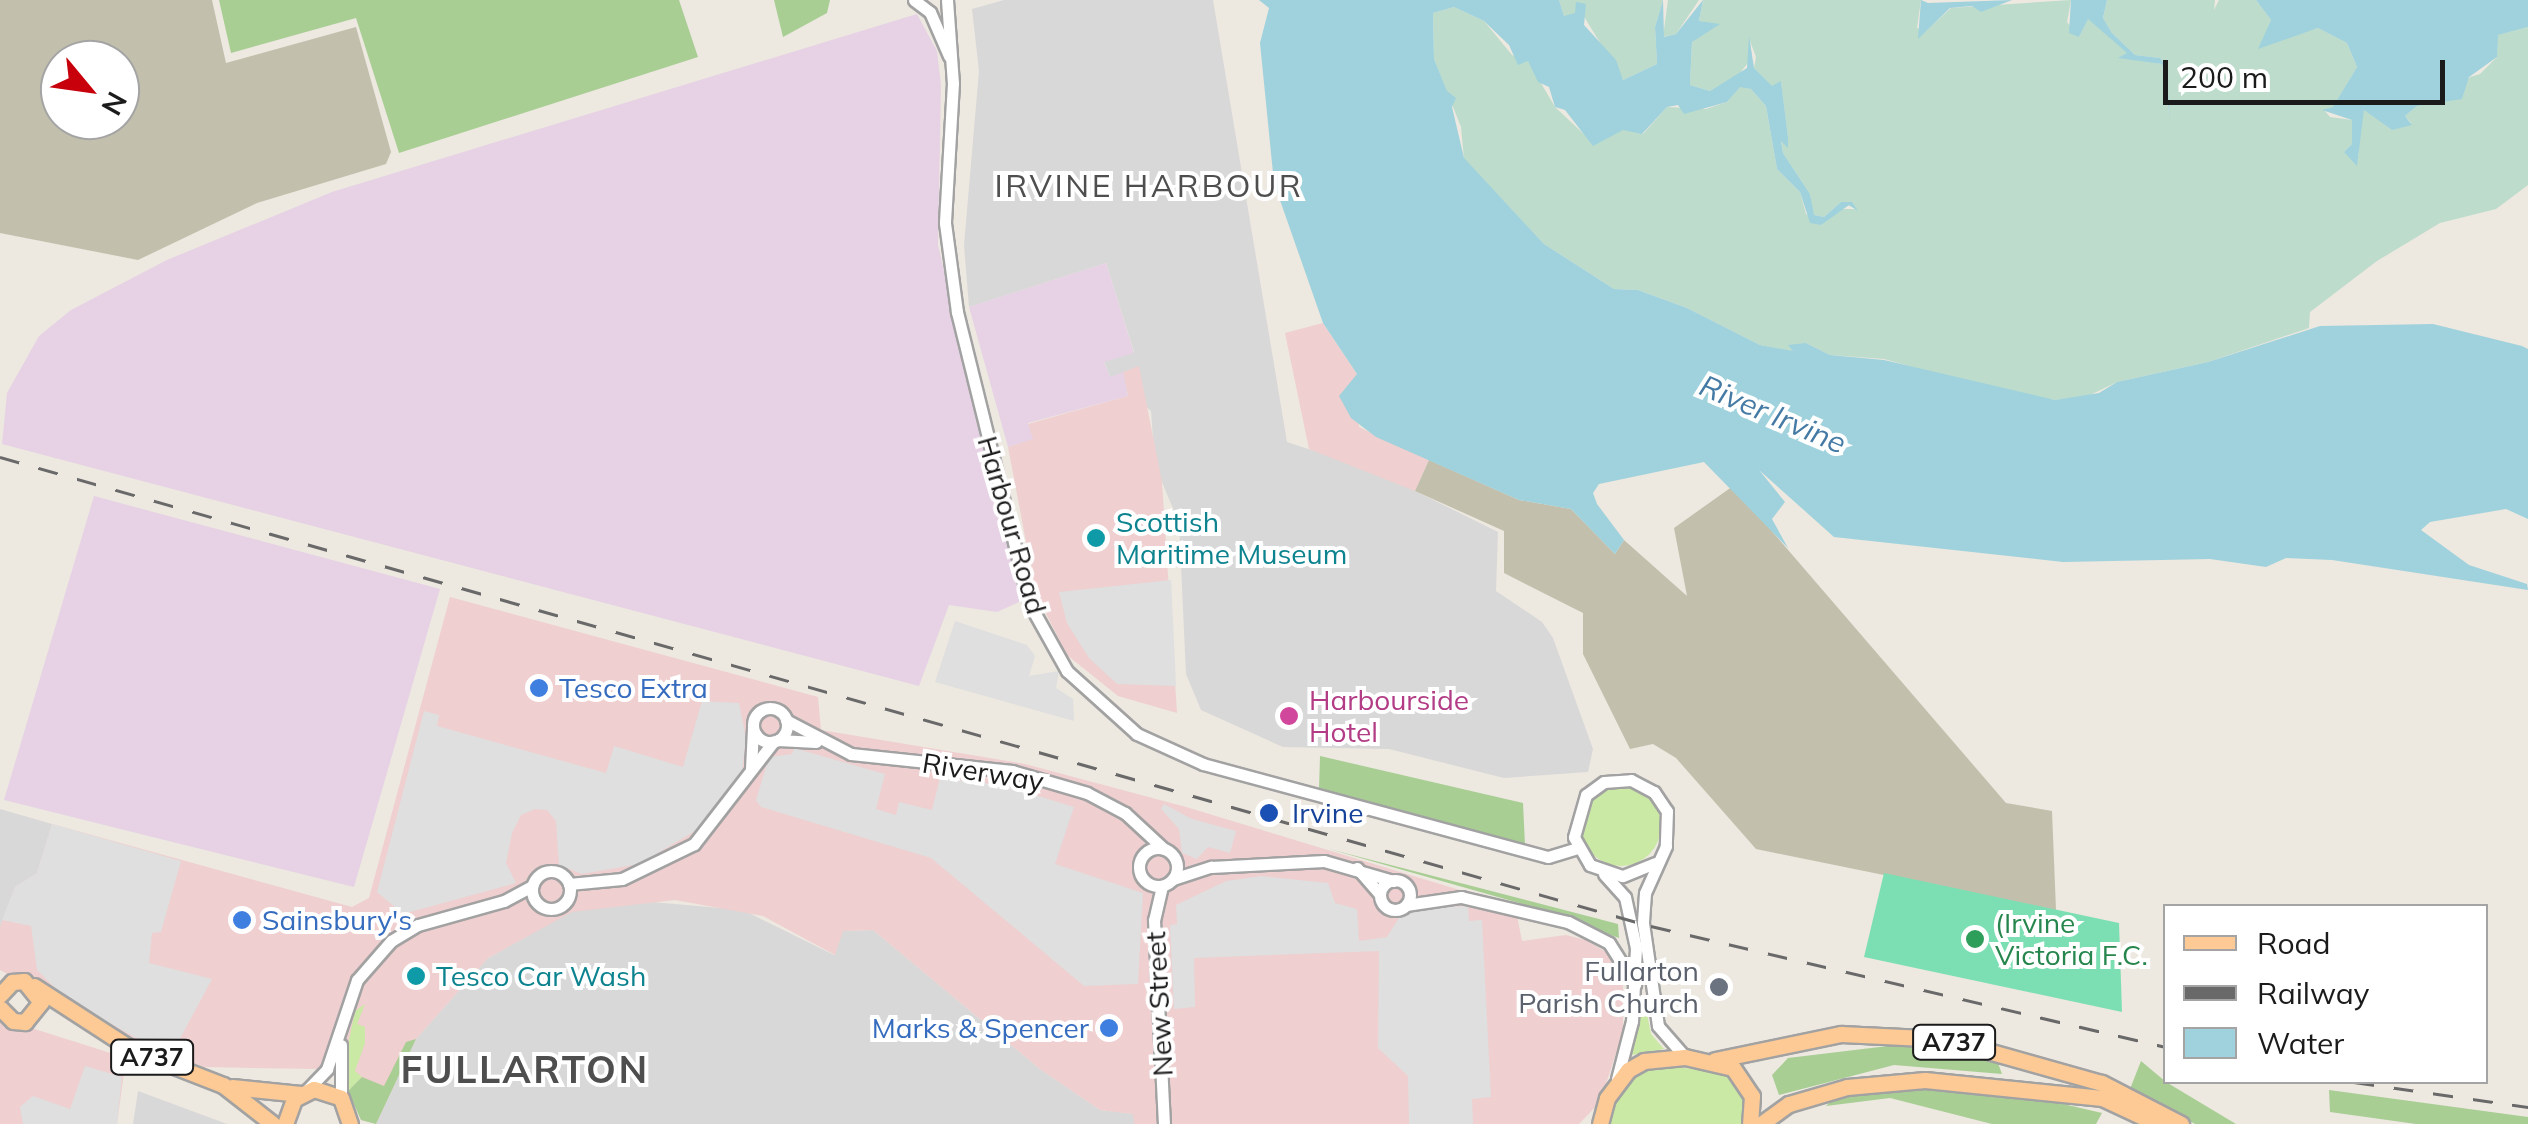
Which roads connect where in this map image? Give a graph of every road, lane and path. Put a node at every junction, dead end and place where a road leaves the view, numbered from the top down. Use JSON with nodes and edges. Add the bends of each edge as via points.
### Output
{"nodes":[{"id":1,"x":914,"y":0,"type":"edge"},
{"id":2,"x":947,"y":0,"type":"edge"},
{"id":3,"x":951,"y":60,"type":"junction"},
{"id":4,"x":786,"y":720,"type":"junction"},
{"id":5,"x":753,"y":727,"type":"junction"},
{"id":6,"x":776,"y":741,"type":"junction"},
{"id":7,"x":820,"y":743,"type":"junction"},
{"id":8,"x":751,"y":768,"type":"junction"},
{"id":9,"x":1136,"y":826,"type":"junction"},
{"id":10,"x":1578,"y":848,"type":"junction"},
{"id":11,"x":1145,"y":853,"type":"junction"},
{"id":12,"x":1169,"y":853,"type":"junction"},
{"id":13,"x":1655,"y":863,"type":"junction"},
{"id":14,"x":1199,"y":868,"type":"junction"},
{"id":15,"x":1357,"y":868,"type":"junction"},
{"id":16,"x":1600,"y":871,"type":"junction"},
{"id":17,"x":1393,"y":880,"type":"junction"},
{"id":18,"x":1167,"y":882,"type":"junction"},
{"id":19,"x":532,"y":886,"type":"junction"},
{"id":20,"x":570,"y":889,"type":"junction"},
{"id":21,"x":1380,"y":894,"type":"junction"},
{"id":22,"x":504,"y":901,"type":"junction"},
{"id":23,"x":536,"y":903,"type":"junction"},
{"id":24,"x":1406,"y":905,"type":"junction"},
{"id":25,"x":1635,"y":984,"type":"junction"},
{"id":26,"x":34,"y":986,"type":"junction"},
{"id":27,"x":0,"y":995,"type":"edge"},
{"id":28,"x":1,"y":1011,"type":"edge"},
{"id":29,"x":36,"y":1014,"type":"junction"},
{"id":30,"x":340,"y":1020,"type":"junction"},
{"id":31,"x":85,"y":1022,"type":"junction"},
{"id":32,"x":1685,"y":1058,"type":"junction"},
{"id":33,"x":1715,"y":1060,"type":"junction"},
{"id":34,"x":1616,"y":1083,"type":"junction"},
{"id":35,"x":223,"y":1085,"type":"junction"},
{"id":36,"x":303,"y":1092,"type":"junction"},
{"id":37,"x":341,"y":1098,"type":"junction"},
{"id":38,"x":1600,"y":1120,"type":"edge"},
{"id":39,"x":353,"y":1121,"type":"edge"},
{"id":40,"x":273,"y":1124,"type":"edge"},
{"id":41,"x":285,"y":1124,"type":"edge"},
{"id":42,"x":1164,"y":1124,"type":"edge"},
{"id":43,"x":1584,"y":1124,"type":"edge"},
{"id":44,"x":1750,"y":1124,"type":"edge"},
{"id":45,"x":1761,"y":1124,"type":"edge"},
{"id":46,"x":2158,"y":1124,"type":"edge"},
{"id":47,"x":2181,"y":1124,"type":"edge"}],
"edges":[{"from":1,"to":3,"type":"street","name":"Harbour Road","via":[[930,12]]},
{"from":2,"to":3,"type":"street","name":"Harbour Road"},
{"from":3,"to":10,"type":"street","name":"Harbour Road","via":[[950,269],[1036,621],[1084,691],[1137,734],[1203,764],[1548,858]]},
{"from":4,"to":5,"type":"street","via":[[766,708]]},
{"from":4,"to":6,"type":"street"},
{"from":4,"to":7,"type":"street","name":"Riverway"},
{"from":5,"to":6,"type":"street","via":[[758,737]]},
{"from":5,"to":8,"type":"street"},
{"from":6,"to":7,"type":"street","name":"Riverway"},
{"from":6,"to":8,"type":"street"},
{"from":7,"to":9,"type":"street","name":"Riverway","via":[[876,758],[1012,771],[1087,793]]},
{"from":8,"to":20,"type":"street","via":[[718,822],[694,844],[666,862]]},
{"from":9,"to":11,"type":"street"},
{"from":9,"to":12,"type":"street","name":"Riverway"},
{"from":10,"to":13,"type":"street","via":[[1574,826],[1586,795],[1604,782],[1631,780],[1654,792],[1667,811],[1666,846]]},
{"from":10,"to":16,"type":"street"},
{"from":11,"to":12,"type":"street"},
{"from":11,"to":18,"type":"street","via":[[1143,878]]},
{"from":12,"to":14,"type":"street"},
{"from":12,"to":18,"type":"street","name":"New Street"},
{"from":13,"to":16,"type":"street","via":[[1622,876]]},
{"from":13,"to":32,"type":"street","via":[[1642,923],[1654,1002],[1658,1026]]},
{"from":14,"to":15,"type":"street","via":[[1324,860]]},
{"from":14,"to":18,"type":"street"},
{"from":15,"to":17,"type":"street"},
{"from":15,"to":21,"type":"street"},
{"from":16,"to":25,"type":"street","via":[[1625,897]]},
{"from":17,"to":21,"type":"street"},
{"from":17,"to":24,"type":"street","via":[[1408,888]]},
{"from":18,"to":42,"type":"street","name":"New Street","via":[[1154,920]]},
{"from":19,"to":20,"type":"street","via":[[552,871]]},
{"from":19,"to":22,"type":"street"},
{"from":19,"to":23,"type":"street"},
{"from":20,"to":23,"type":"street","via":[[554,910]]},
{"from":21,"to":24,"type":"street","via":[[1389,909]]},
{"from":22,"to":23,"type":"street"},
{"from":22,"to":30,"type":"street","via":[[418,924],[391,941],[357,980]]},
{"from":24,"to":25,"type":"street","via":[[1461,896],[1568,922],[1608,943]]},
{"from":25,"to":34,"type":"street"},
{"from":26,"to":27,"type":"main road","via":[[12,982]]},
{"from":26,"to":29,"type":"main road","via":[[41,1002]]},
{"from":26,"to":31,"type":"main road","number":"A737"},
{"from":28,"to":29,"type":"main road","number":"A737","via":[[18,1022]]},
{"from":29,"to":31,"type":"main road","number":"A737"},
{"from":30,"to":36,"type":"street","via":[[327,1069]]},
{"from":30,"to":37,"type":"street"},
{"from":31,"to":35,"type":"main road","number":"A737","via":[[133,1050]]},
{"from":32,"to":33,"type":"main road","number":"A737"},
{"from":32,"to":34,"type":"main road","number":"A737","via":[[1644,1061]]},
{"from":33,"to":44,"type":"main road","via":[[1746,1082]]},
{"from":33,"to":47,"type":"main road","number":"A737","via":[[1841,1034],[1927,1037],[2102,1083]]},
{"from":34,"to":38,"type":"main road"},
{"from":35,"to":36,"type":"main road","number":"A737"},
{"from":35,"to":40,"type":"main road","number":"A737"},
{"from":36,"to":37,"type":"main road","via":[[324,1090]]},
{"from":36,"to":41,"type":"main road"},
{"from":37,"to":39,"type":"main road"},
{"from":38,"to":43,"type":"main road"},
{"from":45,"to":46,"type":"main road","number":"A737","via":[[1789,1104],[1847,1088],[1926,1080],[2102,1098]]}]}
